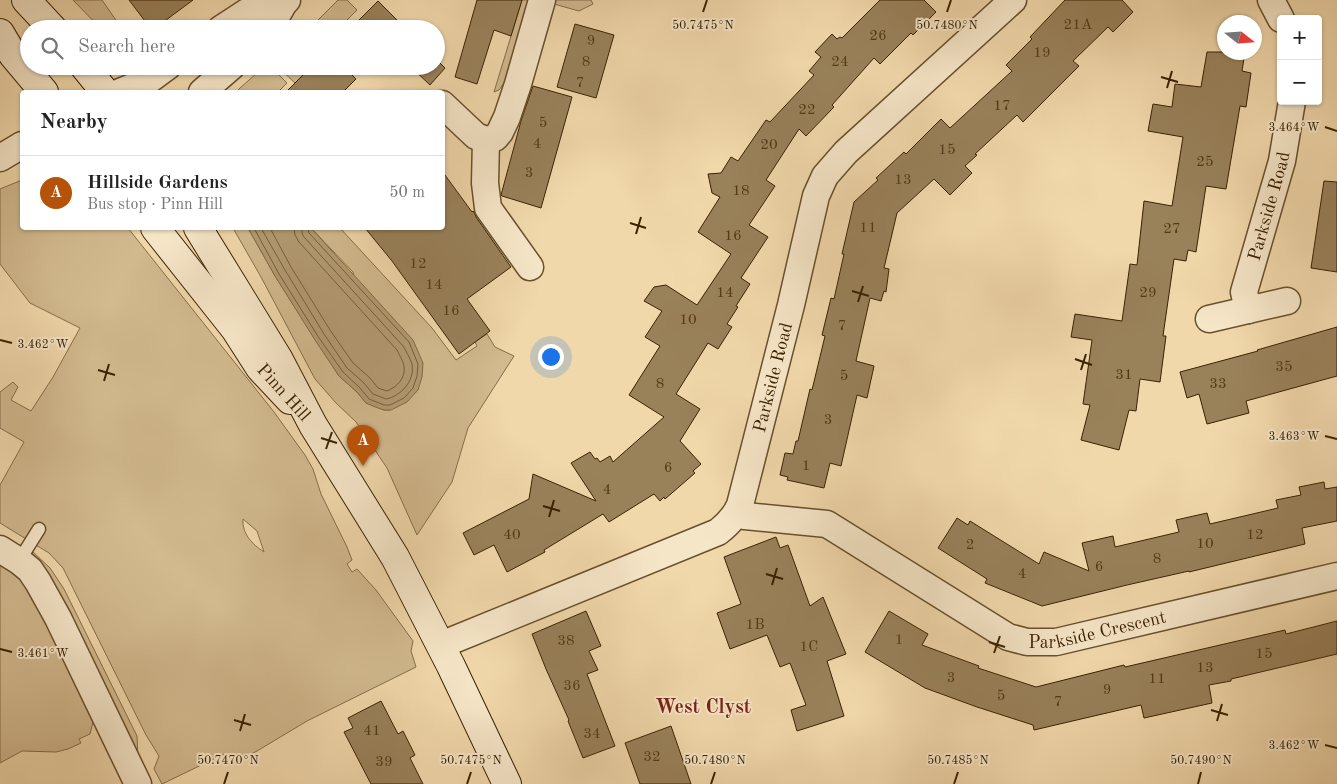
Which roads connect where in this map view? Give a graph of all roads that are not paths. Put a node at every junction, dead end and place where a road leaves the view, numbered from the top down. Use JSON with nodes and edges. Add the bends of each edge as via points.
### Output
{"nodes":[{"id":1,"x":26,"y":0,"type":"edge"},
{"id":2,"x":542,"y":0,"type":"edge"},
{"id":3,"x":1013,"y":0,"type":"edge"},
{"id":4,"x":1271,"y":0,"type":"edge"},
{"id":5,"x":286,"y":1,"type":"edge"},
{"id":6,"x":1279,"y":15,"type":"edge"},
{"id":7,"x":45,"y":20,"type":"edge"},
{"id":8,"x":235,"y":20,"type":"edge"},
{"id":9,"x":274,"y":20,"type":"edge"},
{"id":10,"x":0,"y":33,"type":"edge"},
{"id":11,"x":20,"y":63,"type":"edge"},
{"id":12,"x":30,"y":75,"type":"edge"},
{"id":13,"x":91,"y":75,"type":"edge"},
{"id":14,"x":156,"y":75,"type":"edge"},
{"id":15,"x":222,"y":75,"type":"edge"},
{"id":16,"x":42,"y":90,"type":"edge"},
{"id":17,"x":103,"y":90,"type":"edge"},
{"id":18,"x":125,"y":90,"type":"edge"},
{"id":19,"x":204,"y":90,"type":"edge"},
{"id":20,"x":1291,"y":105,"type":"edge"},
{"id":21,"x":445,"y":106,"type":"edge"},
{"id":22,"x":486,"y":140,"type":"junction"},
{"id":23,"x":20,"y":147,"type":"edge"},
{"id":24,"x":0,"y":158,"type":"edge"},
{"id":25,"x":157,"y":230,"type":"edge"},
{"id":26,"x":199,"y":230,"type":"edge"},
{"id":27,"x":530,"y":267,"type":"dead end"},
{"id":28,"x":1286,"y":301,"type":"dead end"},
{"id":29,"x":1248,"y":310,"type":"junction"},
{"id":30,"x":1209,"y":319,"type":"dead end"},
{"id":31,"x":313,"y":425,"type":"junction"},
{"id":32,"x":736,"y":514,"type":"junction"},
{"id":33,"x":39,"y":529,"type":"dead end"},
{"id":34,"x":10,"y":555,"type":"edge"},
{"id":35,"x":1337,"y":576,"type":"edge"},
{"id":36,"x":441,"y":645,"type":"junction"},
{"id":37,"x":138,"y":784,"type":"edge"},
{"id":38,"x":507,"y":784,"type":"edge"}],
"edges":[{"from":1,"to":7,"type":"main road"},
{"from":2,"to":22,"type":"street","via":[[507,117],[500,132]]},
{"from":3,"to":32,"type":"street","name":"Parkside Road","via":[[846,152],[825,176],[816,196]]},
{"from":4,"to":6,"type":"street"},
{"from":5,"to":8,"type":"street","via":[[247,12]]},
{"from":5,"to":9,"type":"street"},
{"from":10,"to":11,"type":"main road"},
{"from":12,"to":16,"type":"main road"},
{"from":13,"to":17,"type":"main road"},
{"from":14,"to":18,"type":"street"},
{"from":15,"to":19,"type":"street"},
{"from":20,"to":29,"type":"street","name":"Parkside Road","via":[[1282,161],[1244,292]]},
{"from":21,"to":22,"type":"street","via":[[476,136]]},
{"from":22,"to":27,"type":"street","via":[[488,208]]},
{"from":23,"to":24,"type":"street"},
{"from":25,"to":31,"type":"main road","name":"Pinn Hill","via":[[234,329],[260,368]]},
{"from":26,"to":31,"type":"main road","name":"Pinn Hill","via":[[278,358]]},
{"from":28,"to":29,"type":"street"},
{"from":29,"to":30,"type":"street"},
{"from":31,"to":36,"type":"main road","via":[[395,557]]},
{"from":32,"to":35,"type":"street","name":"Parkside Crescent","via":[[827,524],[1008,637],[1028,642],[1056,642]]},
{"from":32,"to":36,"type":"street","name":"Parkside Road","via":[[718,532]]},
{"from":33,"to":34,"type":"lane"},
{"from":34,"to":37,"type":"street","via":[[30,570],[48,598]]},
{"from":36,"to":38,"type":"main road"}]}
